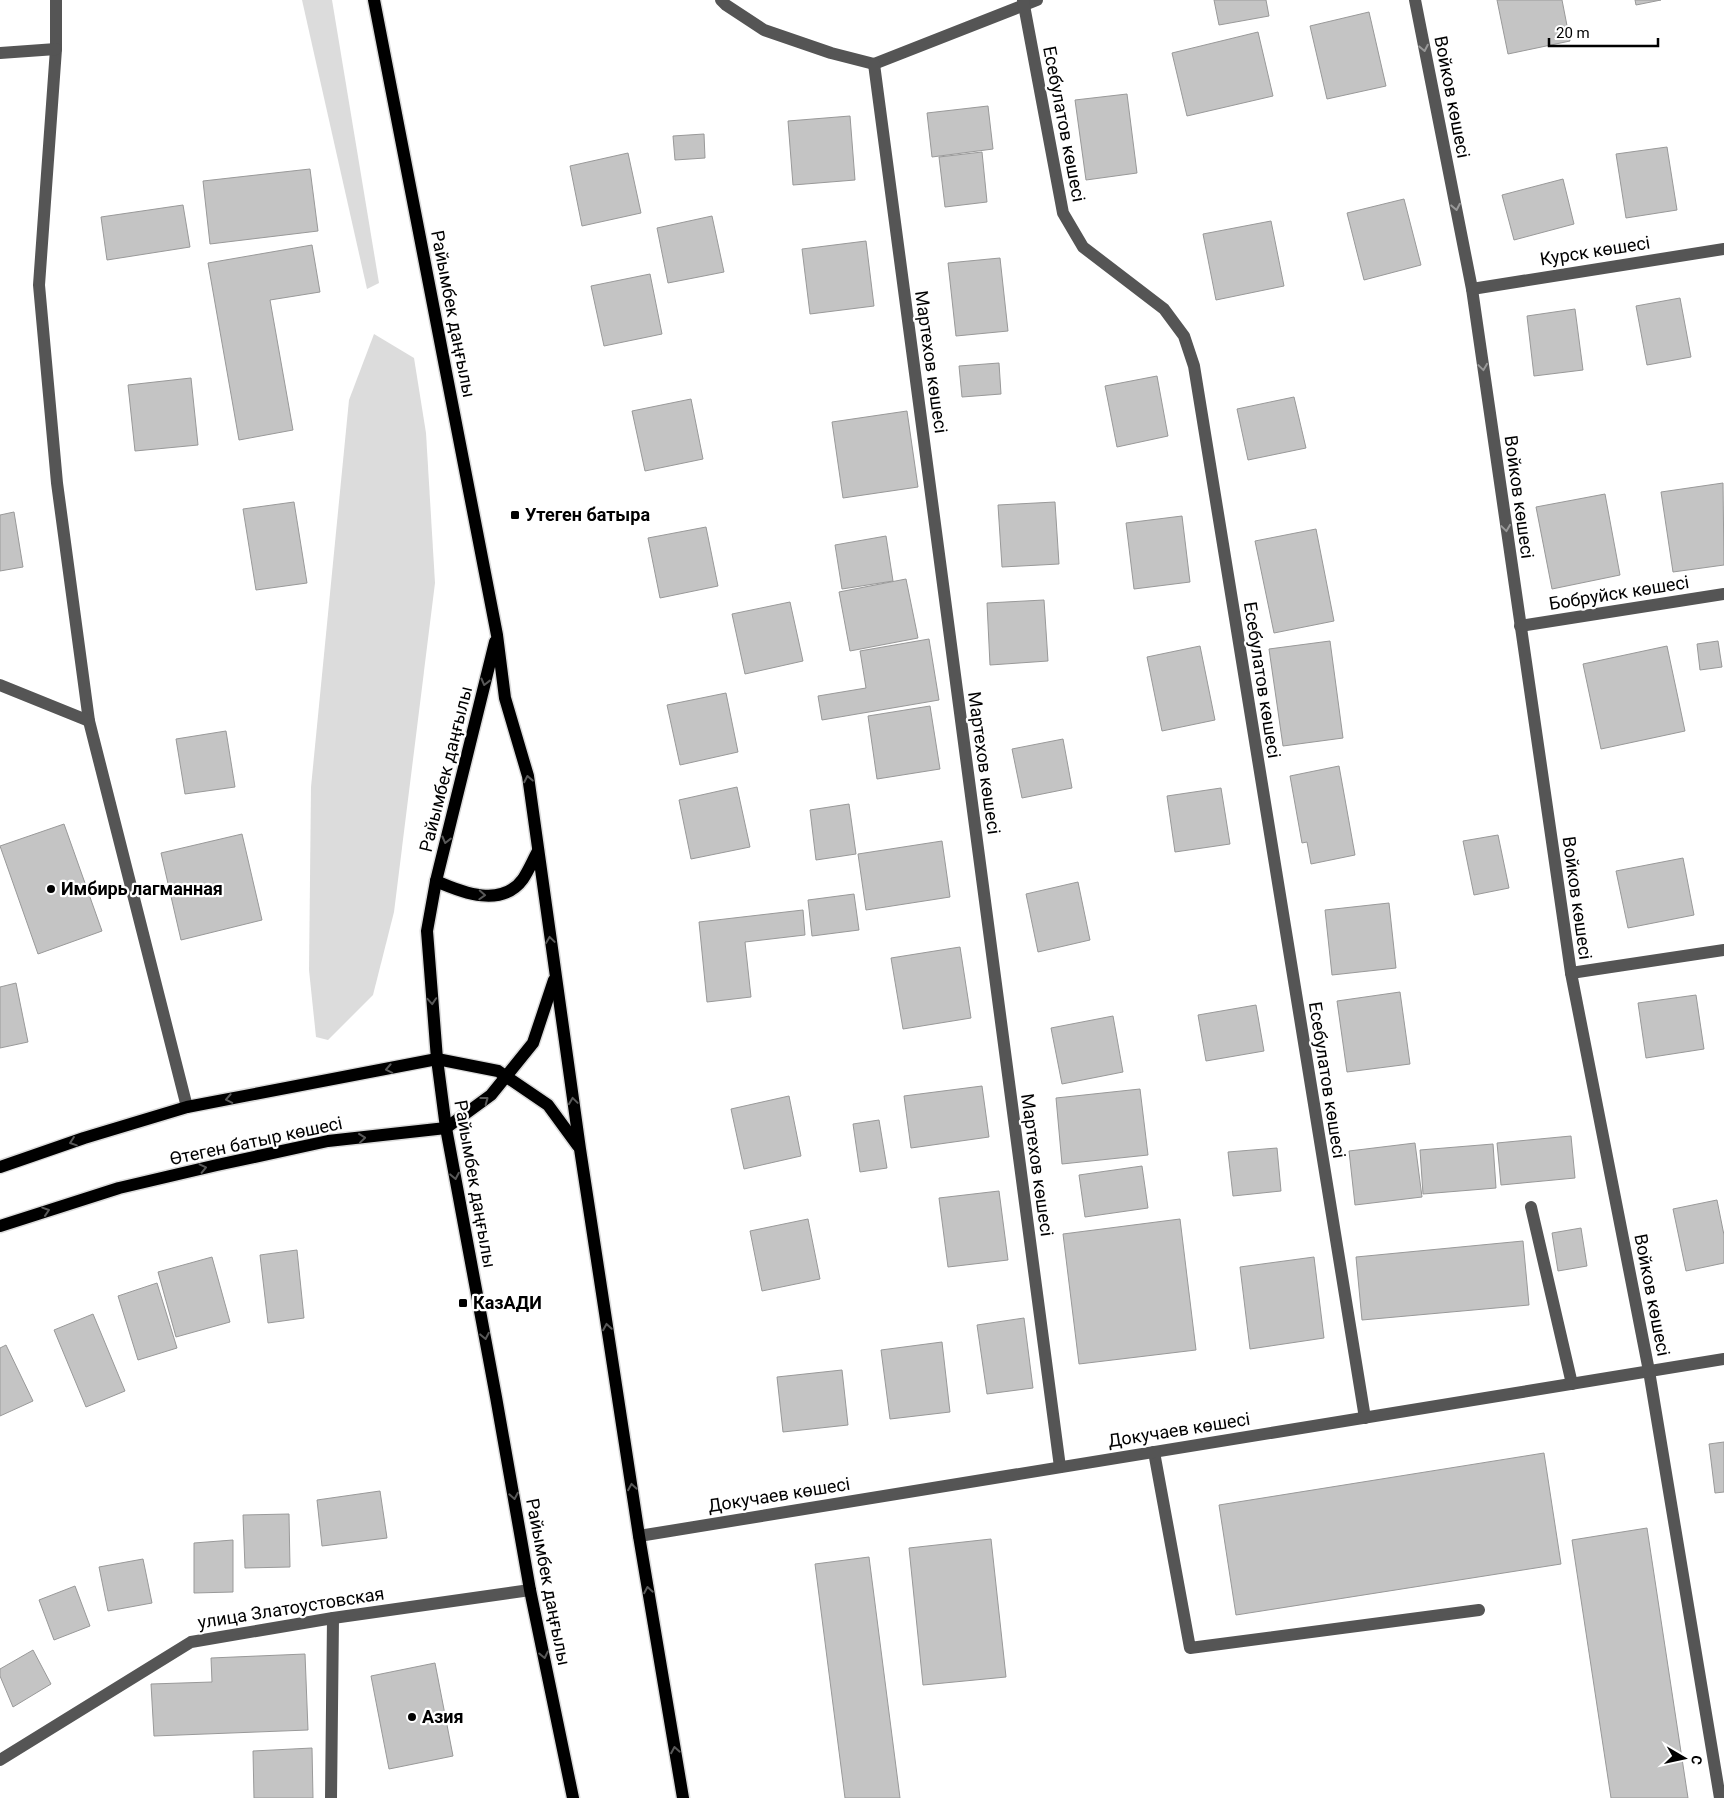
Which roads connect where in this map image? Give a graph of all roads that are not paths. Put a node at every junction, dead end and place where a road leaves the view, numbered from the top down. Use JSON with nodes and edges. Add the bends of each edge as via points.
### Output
{"nodes":[{"id":1,"x":56,"y":0,"type":"edge"},
{"id":2,"x":374,"y":0,"type":"edge"},
{"id":3,"x":721,"y":0,"type":"edge"},
{"id":4,"x":1037,"y":0,"type":"edge"},
{"id":5,"x":1415,"y":0,"type":"edge"},
{"id":6,"x":1023,"y":3,"type":"edge"},
{"id":7,"x":56,"y":49,"type":"junction"},
{"id":8,"x":0,"y":53,"type":"edge"},
{"id":9,"x":874,"y":64,"type":"junction"},
{"id":10,"x":1724,"y":249,"type":"edge"},
{"id":11,"x":1472,"y":288,"type":"junction"},
{"id":12,"x":1724,"y":594,"type":"edge"},
{"id":13,"x":1520,"y":626,"type":"junction"},
{"id":14,"x":497,"y":635,"type":"junction"},
{"id":15,"x":0,"y":685,"type":"edge"},
{"id":16,"x":89,"y":721,"type":"junction"},
{"id":17,"x":538,"y":851,"type":"junction"},
{"id":18,"x":436,"y":881,"type":"junction"},
{"id":19,"x":1724,"y":950,"type":"edge"},
{"id":20,"x":1571,"y":973,"type":"junction"},
{"id":21,"x":555,"y":976,"type":"junction"},
{"id":22,"x":437,"y":1060,"type":"junction"},
{"id":23,"x":507,"y":1076,"type":"junction"},
{"id":24,"x":187,"y":1107,"type":"junction"},
{"id":25,"x":446,"y":1128,"type":"junction"},
{"id":26,"x":580,"y":1149,"type":"junction"},
{"id":27,"x":0,"y":1167,"type":"edge"},
{"id":28,"x":1530,"y":1207,"type":"dead end"},
{"id":29,"x":0,"y":1226,"type":"edge"},
{"id":30,"x":1724,"y":1359,"type":"edge"},
{"id":31,"x":1649,"y":1371,"type":"junction"},
{"id":32,"x":1572,"y":1384,"type":"junction"},
{"id":33,"x":1365,"y":1418,"type":"junction"},
{"id":34,"x":1154,"y":1452,"type":"junction"},
{"id":35,"x":1060,"y":1467,"type":"junction"},
{"id":36,"x":639,"y":1536,"type":"junction"},
{"id":37,"x":530,"y":1590,"type":"junction"},
{"id":38,"x":1479,"y":1610,"type":"dead end"},
{"id":39,"x":333,"y":1618,"type":"junction"},
{"id":40,"x":0,"y":1760,"type":"edge"},
{"id":41,"x":1721,"y":1793,"type":"edge"},
{"id":42,"x":331,"y":1798,"type":"edge"},
{"id":43,"x":573,"y":1798,"type":"edge"},
{"id":44,"x":683,"y":1798,"type":"edge"}],
"edges":[{"from":1,"to":7,"type":"street"},
{"from":2,"to":14,"type":"main road","name":"Райымбек даңғылы"},
{"from":3,"to":9,"type":"street","via":[[764,30]]},
{"from":4,"to":6,"type":"street"},
{"from":5,"to":11,"type":"street","name":"Войков көшесі","one_way":true},
{"from":6,"to":9,"type":"street"},
{"from":6,"to":33,"type":"street","name":"Есебулатов көшесі","via":[[1062,213],[1083,247],[1164,309],[1184,336],[1194,366]]},
{"from":7,"to":8,"type":"street"},
{"from":7,"to":16,"type":"street","via":[[39,285],[57,483]]},
{"from":9,"to":35,"type":"street","name":"Мартехов көшесі"},
{"from":10,"to":11,"type":"street","name":"Курск көшесі"},
{"from":11,"to":13,"type":"street","name":"Войков көшесі","one_way":true},
{"from":12,"to":13,"type":"street","name":"Бобруйск көшесі"},
{"from":13,"to":20,"type":"street","name":"Войков көшесі"},
{"from":17,"to":14,"type":"main road","name":"Райымбек даңғылы","one_way":true,"via":[[528,776],[505,698]]},
{"from":14,"to":18,"type":"main road","name":"Райымбек даңғылы","one_way":true},
{"from":15,"to":16,"type":"street"},
{"from":16,"to":24,"type":"street"},
{"from":18,"to":17,"type":"main road","one_way":true,"via":[[459,891],[484,896],[505,893],[522,880]]},
{"from":21,"to":17,"type":"main road","name":"Райымбек даңғылы","one_way":true},
{"from":18,"to":22,"type":"main road","name":"Райымбек даңғылы","one_way":true,"via":[[427,931]]},
{"from":19,"to":20,"type":"street"},
{"from":20,"to":31,"type":"street","name":"Войков көшесі"},
{"from":21,"to":23,"type":"main road","name":"Өтеген батыр көшесі","via":[[533,1043]]},
{"from":26,"to":21,"type":"main road","name":"Райымбек даңғылы","one_way":true},
{"from":22,"to":23,"type":"main road","via":[[498,1071]]},
{"from":22,"to":24,"type":"main road","one_way":true},
{"from":22,"to":25,"type":"main road","name":"Райымбек даңғылы"},
{"from":25,"to":23,"type":"main road","name":"Өтеген батыр көшесі","one_way":true,"via":[[491,1096]]},
{"from":23,"to":26,"type":"main road","via":[[548,1105]]},
{"from":24,"to":27,"type":"main road","one_way":true},
{"from":29,"to":25,"type":"main road","name":"Өтеген батыр көшесі","one_way":true,"via":[[119,1188],[217,1165],[328,1141]]},
{"from":25,"to":37,"type":"main road","name":"Райымбек даңғылы","one_way":true},
{"from":36,"to":26,"type":"main road","name":"Райымбек даңғылы","one_way":true},
{"from":28,"to":32,"type":"street"},
{"from":30,"to":31,"type":"street","name":"Докучаев көшесі"},
{"from":31,"to":32,"type":"street","name":"Докучаев көшесі"},
{"from":31,"to":41,"type":"street","name":"Войков көшесі"},
{"from":32,"to":33,"type":"street","name":"Докучаев көшесі"},
{"from":33,"to":34,"type":"street","name":"Докучаев көшесі"},
{"from":34,"to":35,"type":"street","name":"Докучаев көшесі"},
{"from":34,"to":38,"type":"street","via":[[1190,1648]]},
{"from":35,"to":36,"type":"street","name":"Докучаев көшесі"},
{"from":44,"to":36,"type":"main road","name":"Райымбек даңғылы","one_way":true},
{"from":37,"to":39,"type":"street","name":"улица Златоустовская"},
{"from":37,"to":43,"type":"main road","name":"Райымбек даңғылы","one_way":true},
{"from":39,"to":40,"type":"street","name":"улица Златоустовская","via":[[191,1642]]},
{"from":39,"to":42,"type":"street"}]}
